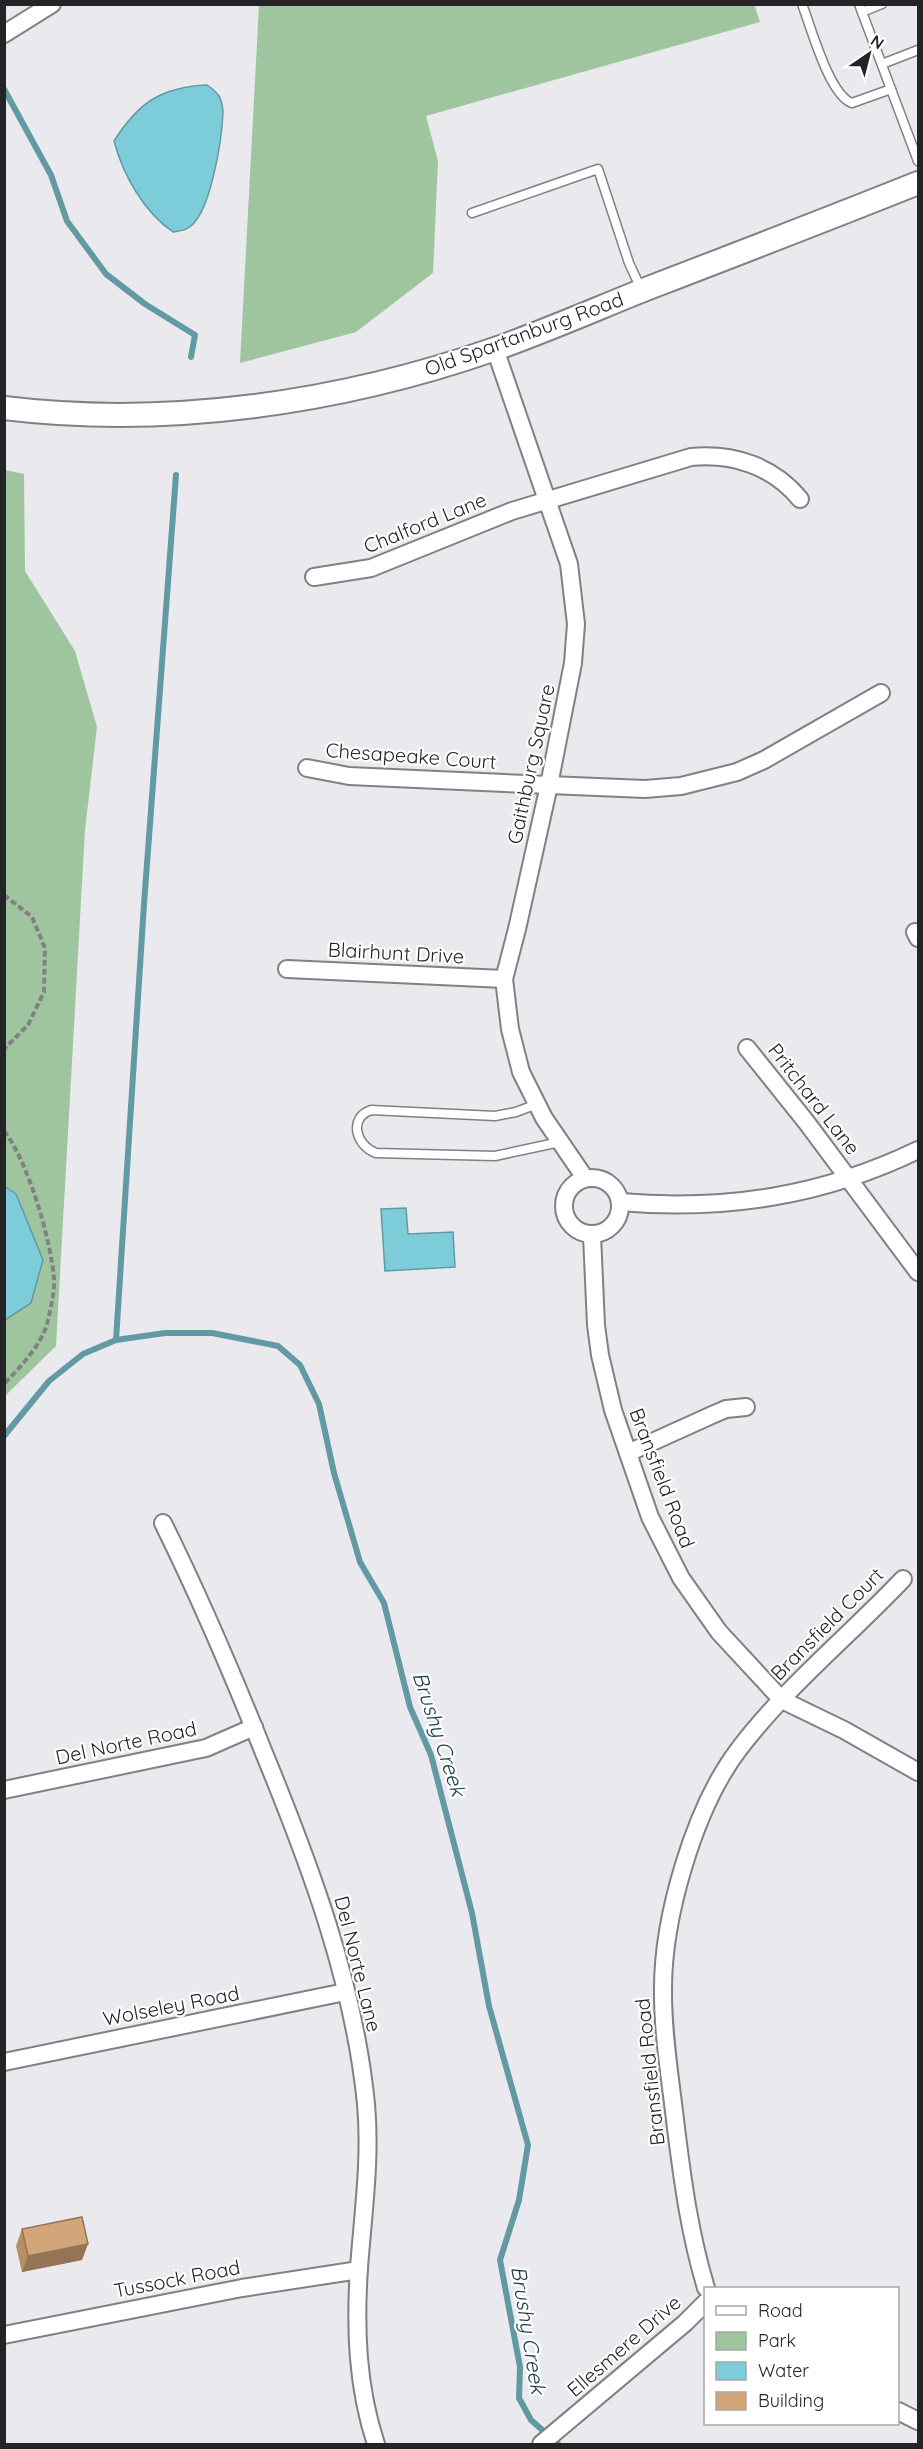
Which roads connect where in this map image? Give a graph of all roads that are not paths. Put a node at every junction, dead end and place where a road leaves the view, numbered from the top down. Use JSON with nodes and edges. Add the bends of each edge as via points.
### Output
{"nodes":[{"id":1,"x":52,"y":4,"type":"edge"},
{"id":2,"x":802,"y":4,"type":"edge"},
{"id":3,"x":882,"y":4,"type":"edge"},
{"id":4,"x":860,"y":8,"type":"edge"},
{"id":5,"x":4,"y":34,"type":"edge"},
{"id":6,"x":918,"y":50,"type":"edge"},
{"id":7,"x":882,"y":64,"type":"junction"},
{"id":8,"x":891,"y":89,"type":"junction"},
{"id":9,"x":918,"y":161,"type":"edge"},
{"id":10,"x":918,"y":183,"type":"edge"},
{"id":11,"x":472,"y":213,"type":"dead end"},
{"id":12,"x":642,"y":291,"type":"junction"},
{"id":13,"x":495,"y":349,"type":"junction"},
{"id":14,"x":4,"y":408,"type":"edge"},
{"id":15,"x":548,"y":500,"type":"junction"},
{"id":16,"x":800,"y":500,"type":"dead end"},
{"id":17,"x":314,"y":577,"type":"dead end"},
{"id":18,"x":881,"y":693,"type":"dead end"},
{"id":19,"x":307,"y":768,"type":"dead end"},
{"id":20,"x":549,"y":785,"type":"junction"},
{"id":21,"x":287,"y":969,"type":"dead end"},
{"id":22,"x":504,"y":980,"type":"junction"},
{"id":23,"x":747,"y":1048,"type":"dead end"},
{"id":24,"x":537,"y":1104,"type":"junction"},
{"id":25,"x":560,"y":1142,"type":"junction"},
{"id":26,"x":918,"y":1150,"type":"edge"},
{"id":27,"x":848,"y":1177,"type":"junction"},
{"id":28,"x":585,"y":1178,"type":"junction"},
{"id":29,"x":620,"y":1202,"type":"junction"},
{"id":30,"x":592,"y":1235,"type":"junction"},
{"id":31,"x":918,"y":1272,"type":"edge"},
{"id":32,"x":746,"y":1407,"type":"dead end"},
{"id":33,"x":628,"y":1453,"type":"junction"},
{"id":34,"x":163,"y":1523,"type":"dead end"},
{"id":35,"x":903,"y":1579,"type":"dead end"},
{"id":36,"x":782,"y":1700,"type":"junction"},
{"id":37,"x":254,"y":1727,"type":"junction"},
{"id":38,"x":918,"y":1772,"type":"edge"},
{"id":39,"x":4,"y":1790,"type":"edge"},
{"id":40,"x":345,"y":1992,"type":"junction"},
{"id":41,"x":4,"y":2062,"type":"edge"},
{"id":42,"x":359,"y":2270,"type":"junction"},
{"id":43,"x":705,"y":2287,"type":"edge"},
{"id":44,"x":704,"y":2303,"type":"edge"},
{"id":45,"x":4,"y":2335,"type":"edge"},
{"id":46,"x":899,"y":2412,"type":"edge"},
{"id":47,"x":918,"y":2421,"type":"edge"},
{"id":48,"x":376,"y":2445,"type":"edge"},
{"id":49,"x":541,"y":2445,"type":"edge"}],
"edges":[{"from":1,"to":5,"type":"street"},
{"from":2,"to":8,"type":"lane","via":[[829,75],[846,101],[852,103]]},
{"from":3,"to":4,"type":"lane"},
{"from":4,"to":7,"type":"lane"},
{"from":6,"to":7,"type":"lane"},
{"from":7,"to":8,"type":"lane"},
{"from":8,"to":9,"type":"lane"},
{"from":10,"to":12,"type":"main road","name":"Old Spartanburg Road"},
{"from":11,"to":12,"type":"lane","via":[[598,169]]},
{"from":12,"to":13,"type":"main road","name":"Old Spartanburg Road"},
{"from":13,"to":14,"type":"main road","name":"Old Spartanburg Road","via":[[400,378],[270,404],[106,414]]},
{"from":13,"to":15,"type":"street","name":"Gaithburg Square"},
{"from":15,"to":16,"type":"street","name":"Chalford Lane","via":[[671,461],[708,455],[757,466],[776,476]]},
{"from":15,"to":17,"type":"street","name":"Chalford Lane","via":[[371,568]]},
{"from":15,"to":20,"type":"street","name":"Gaithburg Square","via":[[569,564],[576,624],[573,663]]},
{"from":18,"to":20,"type":"street","name":"Chesapeake Court","via":[[764,760],[711,781],[645,789]]},
{"from":19,"to":20,"type":"street","name":"Chesapeake Court","via":[[349,776]]},
{"from":20,"to":22,"type":"street","name":"Gaithburg Square"},
{"from":21,"to":22,"type":"street","name":"Blairhunt Drive"},
{"from":22,"to":24,"type":"street","name":"Gaithburg Square","via":[[515,1051]]},
{"from":23,"to":27,"type":"street","name":"Pritchard Lane"},
{"from":24,"to":25,"type":"street","name":"Gaithburg Square"},
{"from":24,"to":25,"type":"lane","via":[[495,1116],[371,1110],[358,1119],[358,1132],[361,1143],[376,1153],[495,1156]]},
{"from":25,"to":28,"type":"street","name":"Gaithburg Square"},
{"from":26,"to":27,"type":"street"},
{"from":27,"to":29,"type":"street","via":[[764,1199],[684,1206]]},
{"from":27,"to":31,"type":"street","name":"Pritchard Lane"},
{"from":28,"to":29,"type":"street","via":[[604,1180],[618,1193]]},
{"from":28,"to":30,"type":"street","via":[[570,1188],[563,1205],[568,1223]]},
{"from":29,"to":30,"type":"street","via":[[614,1225]]},
{"from":30,"to":33,"type":"street","name":"Bransfield Road","via":[[600,1355],[612,1410]]},
{"from":32,"to":33,"type":"street","via":[[712,1415]]},
{"from":33,"to":36,"type":"street","name":"Bransfield Road","via":[[650,1517],[681,1578],[719,1632]]},
{"from":34,"to":37,"type":"street","name":"Del Norte Lane"},
{"from":35,"to":36,"type":"street","name":"Bransfield Court"},
{"from":36,"to":38,"type":"street","name":"Bransfield Road"},
{"from":36,"to":43,"type":"street","name":"Bransfield Road","via":[[739,1750],[707,1806],[681,1877],[665,1954],[664,2029],[684,2192],[693,2246]]},
{"from":37,"to":39,"type":"street","name":"Del Norte Road","via":[[206,1748]]},
{"from":37,"to":40,"type":"street","name":"Del Norte Lane","via":[[304,1849]]},
{"from":40,"to":41,"type":"street","name":"Wolseley Road"},
{"from":40,"to":42,"type":"street","name":"Del Norte Lane","via":[[357,2043],[368,2126]]},
{"from":42,"to":45,"type":"street","name":"Tussock Road","via":[[242,2288]]},
{"from":42,"to":48,"type":"street","name":"Del Norte Lane","via":[[359,2372]]},
{"from":44,"to":49,"type":"street","name":"Ellesmere Drive"},
{"from":46,"to":47,"type":"street"}]}
